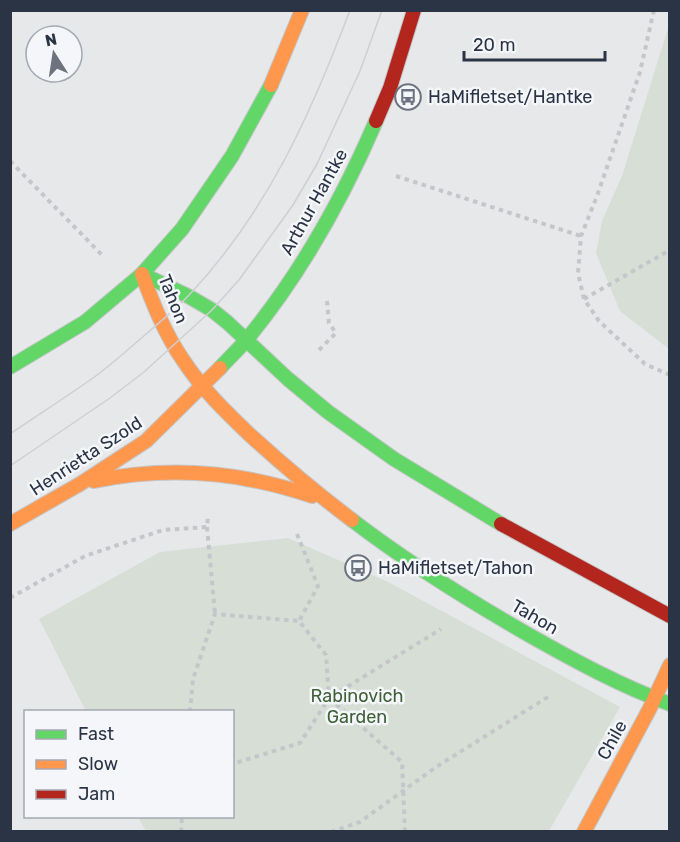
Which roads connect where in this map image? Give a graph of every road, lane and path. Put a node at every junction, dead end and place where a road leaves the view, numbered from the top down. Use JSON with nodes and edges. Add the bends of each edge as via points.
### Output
{"nodes":[{"id":1,"x":302,"y":10,"type":"edge"},
{"id":2,"x":414,"y":10,"type":"edge"},
{"id":3,"x":654,"y":10,"type":"edge"},
{"id":4,"x":10,"y":161,"type":"edge"},
{"id":5,"x":390,"y":174,"type":"dead end"},
{"id":6,"x":581,"y":236,"type":"junction"},
{"id":7,"x":669,"y":250,"type":"edge"},
{"id":8,"x":105,"y":258,"type":"dead end"},
{"id":9,"x":142,"y":274,"type":"junction"},
{"id":10,"x":584,"y":299,"type":"junction"},
{"id":11,"x":247,"y":339,"type":"junction"},
{"id":12,"x":10,"y":367,"type":"edge"},
{"id":13,"x":669,"y":375,"type":"edge"},
{"id":14,"x":202,"y":387,"type":"junction"},
{"id":15,"x":212,"y":476,"type":"junction"},
{"id":16,"x":80,"y":484,"type":"junction"},
{"id":17,"x":278,"y":485,"type":"junction"},
{"id":18,"x":326,"y":501,"type":"junction"},
{"id":19,"x":10,"y":524,"type":"edge"},
{"id":20,"x":207,"y":527,"type":"junction"},
{"id":21,"x":10,"y":598,"type":"edge"},
{"id":22,"x":480,"y":605,"type":"junction"},
{"id":23,"x":215,"y":615,"type":"junction"},
{"id":24,"x":669,"y":616,"type":"edge"},
{"id":25,"x":299,"y":621,"type":"junction"},
{"id":26,"x":669,"y":665,"type":"edge"},
{"id":27,"x":592,"y":669,"type":"junction"},
{"id":28,"x":329,"y":698,"type":"junction"},
{"id":29,"x":655,"y":699,"type":"junction"},
{"id":30,"x":669,"y":704,"type":"edge"},
{"id":31,"x":190,"y":710,"type":"edge"},
{"id":32,"x":234,"y":763,"type":"edge"},
{"id":33,"x":331,"y":831,"type":"edge"},
{"id":34,"x":405,"y":831,"type":"edge"},
{"id":35,"x":584,"y":831,"type":"edge"}],
"edges":[{"from":1,"to":9,"type":"main road","via":[[268,93],[232,156],[183,229]]},
{"from":2,"to":11,"type":"main road","name":"Arthur Hantke","via":[[390,88],[359,161],[323,228]]},
{"from":3,"to":6,"type":"path","via":[[640,72]]},
{"from":4,"to":8,"type":"path"},
{"from":5,"to":6,"type":"path"},
{"from":6,"to":10,"type":"path","via":[[578,273]]},
{"from":7,"to":10,"type":"path"},
{"from":9,"to":11,"type":"main road","name":"Tahon","via":[[212,310]]},
{"from":9,"to":12,"type":"main road","via":[[85,322]]},
{"from":9,"to":14,"type":"main road","name":"Tahon","via":[[173,346]]},
{"from":10,"to":13,"type":"path","via":[[599,321],[645,364]]},
{"from":11,"to":14,"type":"main road","name":"Arthur Hantke"},
{"from":11,"to":24,"type":"main road","name":"Tahon","via":[[328,412],[394,459],[484,514]]},
{"from":14,"to":16,"type":"main road","name":"Henrietta Szold","via":[[146,441]]},
{"from":14,"to":18,"type":"main road","name":"Tahon"},
{"from":15,"to":16,"type":"main road","via":[[158,472]]},
{"from":15,"to":17,"type":"main road"},
{"from":15,"to":20,"type":"path"},
{"from":16,"to":19,"type":"main road","name":"Henrietta Szold"},
{"from":17,"to":18,"type":"main road"},
{"from":17,"to":25,"type":"path","via":[[318,586]]},
{"from":18,"to":22,"type":"main road","name":"Tahon","via":[[422,570]]},
{"from":20,"to":21,"type":"path","via":[[163,530],[85,556]]},
{"from":20,"to":23,"type":"path"},
{"from":22,"to":27,"type":"main road","name":"Tahon"},
{"from":22,"to":28,"type":"path"},
{"from":23,"to":25,"type":"path"},
{"from":23,"to":31,"type":"path","via":[[193,679]]},
{"from":25,"to":28,"type":"path","via":[[326,655]]},
{"from":26,"to":29,"type":"main road","name":"Chile"},
{"from":27,"to":29,"type":"main road","name":"Tahon"},
{"from":27,"to":33,"type":"path","via":[[436,767],[360,822]]},
{"from":28,"to":32,"type":"path","via":[[300,743]]},
{"from":28,"to":34,"type":"path","via":[[402,762]]},
{"from":29,"to":30,"type":"main road","name":"Tahon"},
{"from":29,"to":35,"type":"main road","name":"Chile"}]}
